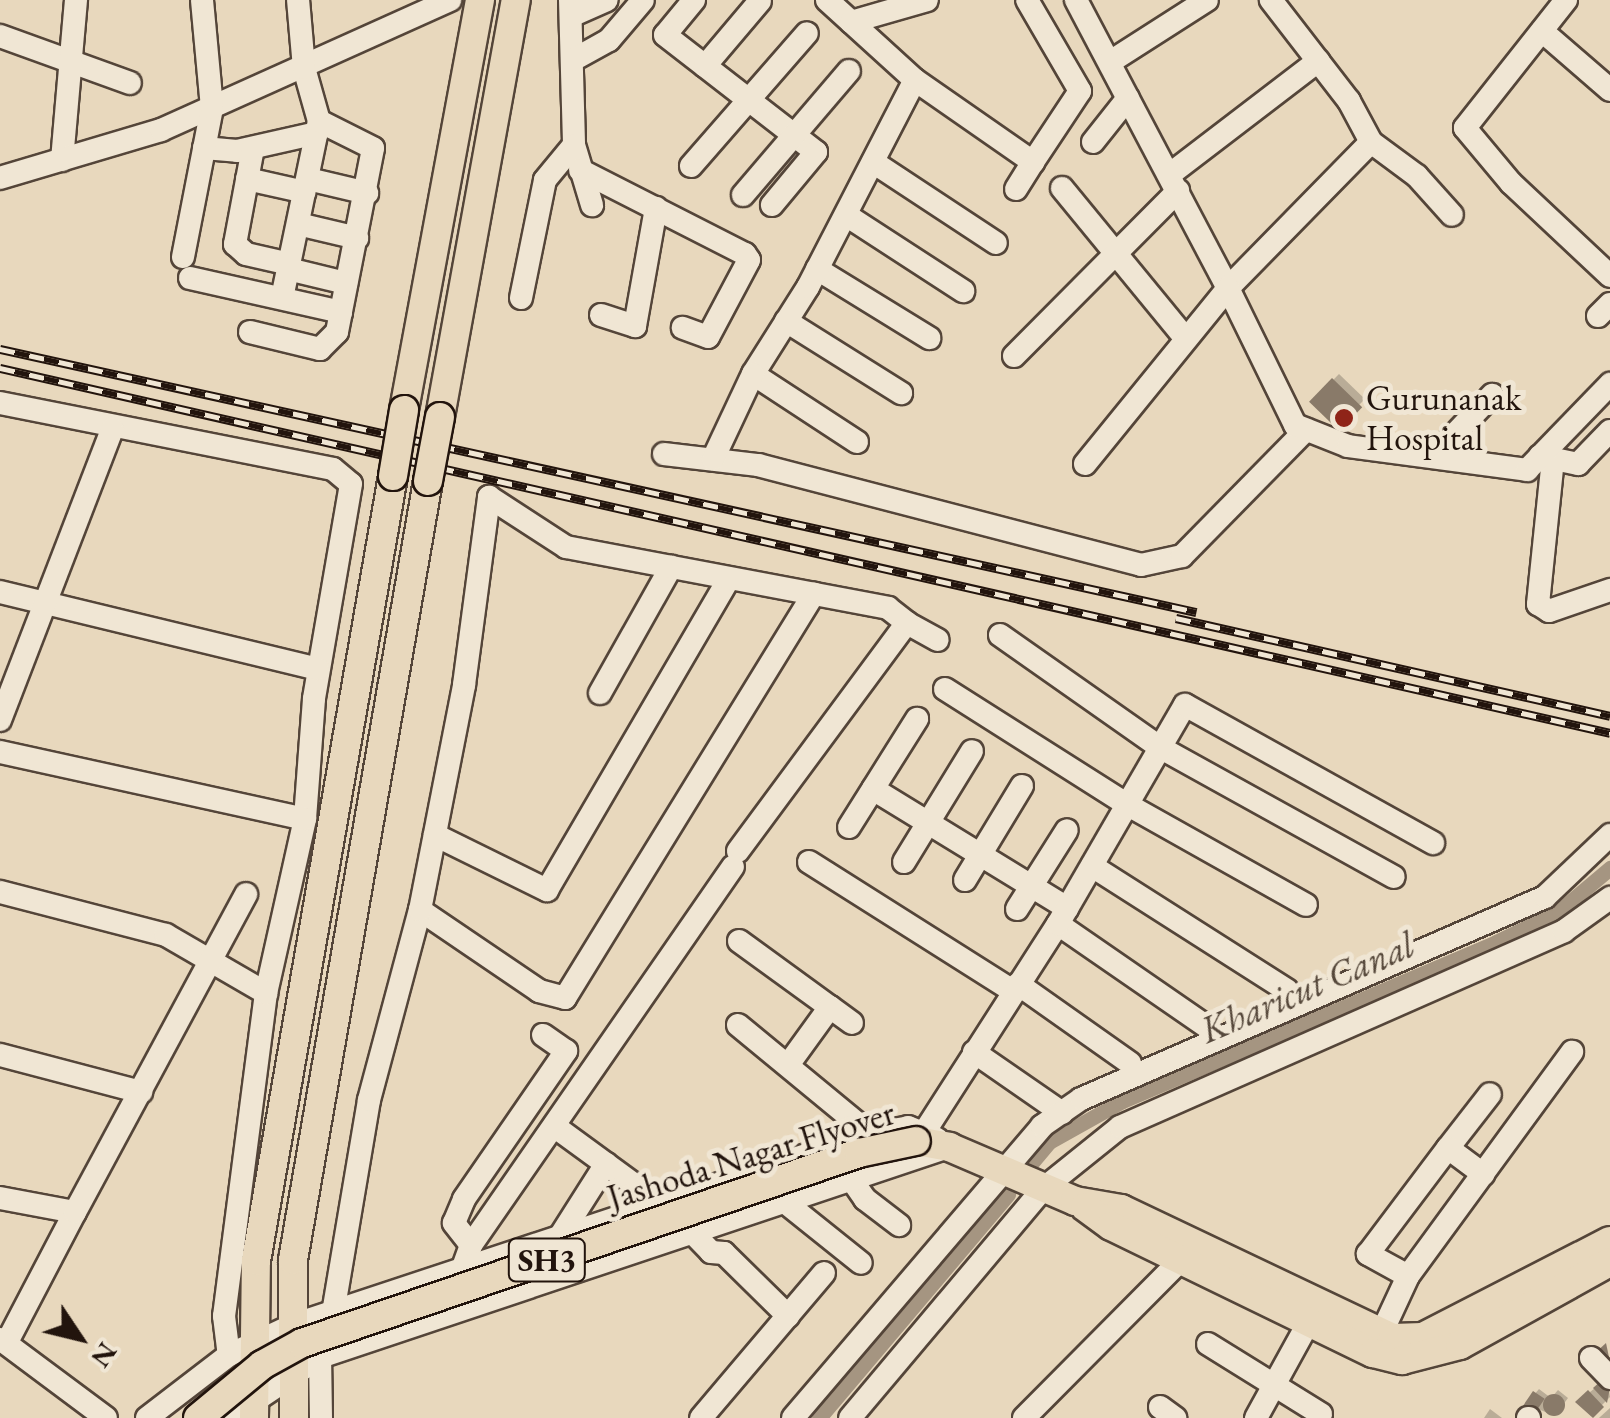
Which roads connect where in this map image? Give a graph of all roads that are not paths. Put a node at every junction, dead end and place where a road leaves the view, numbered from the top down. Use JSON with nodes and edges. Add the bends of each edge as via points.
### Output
{"nodes":[{"id":1,"x":76,"y":0,"type":"edge"},
{"id":2,"x":202,"y":0,"type":"edge"},
{"id":3,"x":298,"y":0,"type":"edge"},
{"id":4,"x":446,"y":0,"type":"edge"},
{"id":5,"x":480,"y":0,"type":"edge"},
{"id":6,"x":516,"y":0,"type":"edge"},
{"id":7,"x":606,"y":0,"type":"edge"},
{"id":8,"x":644,"y":0,"type":"edge"},
{"id":9,"x":694,"y":0,"type":"edge"},
{"id":10,"x":826,"y":0,"type":"edge"},
{"id":11,"x":928,"y":0,"type":"edge"},
{"id":12,"x":1027,"y":0,"type":"edge"},
{"id":13,"x":1076,"y":0,"type":"edge"},
{"id":14,"x":1208,"y":0,"type":"edge"},
{"id":15,"x":1271,"y":0,"type":"edge"},
{"id":16,"x":1566,"y":0,"type":"edge"},
{"id":17,"x":760,"y":1,"type":"edge"},
{"id":18,"x":570,"y":8,"type":"edge"},
{"id":19,"x":851,"y":22,"type":"junction"},
{"id":20,"x":1542,"y":31,"type":"junction"},
{"id":21,"x":807,"y":33,"type":"dead end"},
{"id":22,"x":0,"y":36,"type":"edge"},
{"id":23,"x":70,"y":60,"type":"junction"},
{"id":24,"x":573,"y":60,"type":"junction"},
{"id":25,"x":1318,"y":61,"type":"junction"},
{"id":26,"x":1110,"y":62,"type":"junction"},
{"id":27,"x":706,"y":66,"type":"junction"},
{"id":28,"x":304,"y":68,"type":"junction"},
{"id":29,"x":849,"y":71,"type":"dead end"},
{"id":30,"x":915,"y":80,"type":"junction"},
{"id":31,"x":130,"y":83,"type":"dead end"},
{"id":32,"x":1610,"y":90,"type":"edge"},
{"id":33,"x":1128,"y":98,"type":"junction"},
{"id":34,"x":748,"y":100,"type":"junction"},
{"id":35,"x":212,"y":108,"type":"junction"},
{"id":36,"x":318,"y":127,"type":"junction"},
{"id":37,"x":794,"y":135,"type":"junction"},
{"id":38,"x":1093,"y":142,"type":"dead end"},
{"id":39,"x":1371,"y":142,"type":"junction"},
{"id":40,"x":574,"y":144,"type":"junction"},
{"id":41,"x":204,"y":148,"type":"junction"},
{"id":42,"x":253,"y":148,"type":"junction"},
{"id":43,"x":62,"y":160,"type":"junction"},
{"id":44,"x":873,"y":162,"type":"junction"},
{"id":45,"x":1034,"y":162,"type":"junction"},
{"id":46,"x":691,"y":166,"type":"dead end"},
{"id":47,"x":580,"y":170,"type":"junction"},
{"id":48,"x":0,"y":178,"type":"edge"},
{"id":49,"x":246,"y":180,"type":"junction"},
{"id":50,"x":1173,"y":183,"type":"junction"},
{"id":51,"x":307,"y":186,"type":"junction"},
{"id":52,"x":1062,"y":188,"type":"dead end"},
{"id":53,"x":1016,"y":189,"type":"dead end"},
{"id":54,"x":367,"y":192,"type":"junction"},
{"id":55,"x":743,"y":195,"type":"dead end"},
{"id":56,"x":592,"y":205,"type":"dead end"},
{"id":57,"x":772,"y":205,"type":"dead end"},
{"id":58,"x":656,"y":208,"type":"junction"},
{"id":59,"x":846,"y":215,"type":"junction"},
{"id":60,"x":1452,"y":215,"type":"dead end"},
{"id":61,"x":298,"y":224,"type":"junction"},
{"id":62,"x":357,"y":238,"type":"junction"},
{"id":63,"x":996,"y":243,"type":"dead end"},
{"id":64,"x":1117,"y":256,"type":"junction"},
{"id":65,"x":289,"y":267,"type":"junction"},
{"id":66,"x":818,"y":269,"type":"junction"},
{"id":67,"x":1610,"y":276,"type":"edge"},
{"id":68,"x":346,"y":282,"type":"junction"},
{"id":69,"x":1228,"y":288,"type":"junction"},
{"id":70,"x":963,"y":291,"type":"dead end"},
{"id":71,"x":282,"y":298,"type":"junction"},
{"id":72,"x":521,"y":298,"type":"dead end"},
{"id":73,"x":341,"y":312,"type":"junction"},
{"id":74,"x":602,"y":315,"type":"dead end"},
{"id":75,"x":786,"y":321,"type":"junction"},
{"id":76,"x":683,"y":328,"type":"dead end"},
{"id":77,"x":250,"y":332,"type":"dead end"},
{"id":78,"x":929,"y":338,"type":"dead end"},
{"id":79,"x":1186,"y":339,"type":"junction"},
{"id":80,"x":1014,"y":356,"type":"dead end"},
{"id":81,"x":752,"y":374,"type":"junction"},
{"id":82,"x":1610,"y":384,"type":"edge"},
{"id":83,"x":901,"y":393,"type":"dead end"},
{"id":84,"x":1492,"y":395,"type":"dead end"},
{"id":85,"x":0,"y":403,"type":"edge"},
{"id":86,"x":112,"y":429,"type":"junction"},
{"id":87,"x":1306,"y":430,"type":"junction"},
{"id":88,"x":1610,"y":431,"type":"edge"},
{"id":89,"x":857,"y":442,"type":"dead end"},
{"id":90,"x":664,"y":454,"type":"dead end"},
{"id":91,"x":1433,"y":457,"type":"junction"},
{"id":92,"x":1547,"y":457,"type":"junction"},
{"id":93,"x":713,"y":460,"type":"junction"},
{"id":94,"x":1085,"y":464,"type":"dead end"},
{"id":95,"x":671,"y":567,"type":"junction"},
{"id":96,"x":729,"y":578,"type":"junction"},
{"id":97,"x":1610,"y":590,"type":"edge"},
{"id":98,"x":0,"y":592,"type":"edge"},
{"id":99,"x":814,"y":594,"type":"junction"},
{"id":100,"x":47,"y":604,"type":"junction"},
{"id":101,"x":907,"y":623,"type":"junction"},
{"id":102,"x":1000,"y":635,"type":"dead end"},
{"id":103,"x":938,"y":640,"type":"dead end"},
{"id":104,"x":318,"y":670,"type":"junction"},
{"id":105,"x":945,"y":688,"type":"dead end"},
{"id":106,"x":600,"y":692,"type":"dead end"},
{"id":107,"x":917,"y":719,"type":"dead end"},
{"id":108,"x":0,"y":720,"type":"edge"},
{"id":109,"x":1161,"y":748,"type":"junction"},
{"id":110,"x":972,"y":750,"type":"dead end"},
{"id":111,"x":0,"y":752,"type":"edge"},
{"id":112,"x":1022,"y":786,"type":"dead end"},
{"id":113,"x":873,"y":789,"type":"junction"},
{"id":114,"x":1128,"y":805,"type":"junction"},
{"id":115,"x":305,"y":819,"type":"junction"},
{"id":116,"x":928,"y":824,"type":"junction"},
{"id":117,"x":848,"y":827,"type":"dead end"},
{"id":118,"x":1067,"y":830,"type":"dead end"},
{"id":119,"x":1610,"y":835,"type":"edge"},
{"id":120,"x":435,"y":836,"type":"junction"},
{"id":121,"x":1433,"y":843,"type":"dead end"},
{"id":122,"x":980,"y":856,"type":"junction"},
{"id":123,"x":809,"y":862,"type":"dead end"},
{"id":124,"x":904,"y":862,"type":"dead end"},
{"id":125,"x":1092,"y":866,"type":"junction"},
{"id":126,"x":1394,"y":877,"type":"dead end"},
{"id":127,"x":965,"y":880,"type":"dead end"},
{"id":128,"x":1031,"y":887,"type":"junction"},
{"id":129,"x":0,"y":892,"type":"edge"},
{"id":130,"x":246,"y":894,"type":"dead end"},
{"id":131,"x":1546,"y":898,"type":"junction"},
{"id":132,"x":1610,"y":898,"type":"edge"},
{"id":133,"x":1306,"y":905,"type":"dead end"},
{"id":134,"x":1017,"y":909,"type":"dead end"},
{"id":135,"x":420,"y":910,"type":"junction"},
{"id":136,"x":1062,"y":916,"type":"junction"},
{"id":137,"x":1563,"y":929,"type":"junction"},
{"id":138,"x":739,"y":940,"type":"dead end"},
{"id":139,"x":213,"y":963,"type":"junction"},
{"id":140,"x":1014,"y":986,"type":"junction"},
{"id":141,"x":1348,"y":986,"type":"junction"},
{"id":142,"x":1287,"y":990,"type":"dead end"},
{"id":143,"x":266,"y":994,"type":"junction"},
{"id":144,"x":830,"y":1007,"type":"junction"},
{"id":145,"x":1368,"y":1020,"type":"junction"},
{"id":146,"x":852,"y":1023,"type":"dead end"},
{"id":147,"x":738,"y":1025,"type":"dead end"},
{"id":148,"x":1206,"y":1026,"type":"dead end"},
{"id":149,"x":543,"y":1035,"type":"dead end"},
{"id":150,"x":974,"y":1052,"type":"junction"},
{"id":151,"x":1572,"y":1052,"type":"dead end"},
{"id":152,"x":0,"y":1055,"type":"edge"},
{"id":153,"x":1130,"y":1063,"type":"dead end"},
{"id":154,"x":788,"y":1065,"type":"junction"},
{"id":155,"x":141,"y":1092,"type":"junction"},
{"id":156,"x":1490,"y":1094,"type":"dead end"},
{"id":157,"x":1062,"y":1112,"type":"junction"},
{"id":158,"x":554,"y":1126,"type":"junction"},
{"id":159,"x":870,"y":1134,"type":"junction"},
{"id":160,"x":920,"y":1136,"type":"junction"},
{"id":161,"x":948,"y":1147,"type":"junction"},
{"id":162,"x":1448,"y":1148,"type":"junction"},
{"id":163,"x":606,"y":1164,"type":"junction"},
{"id":164,"x":1000,"y":1169,"type":"junction"},
{"id":165,"x":1483,"y":1174,"type":"junction"},
{"id":166,"x":849,"y":1176,"type":"junction"},
{"id":167,"x":1044,"y":1188,"type":"junction"},
{"id":168,"x":0,"y":1198,"type":"edge"},
{"id":169,"x":781,"y":1199,"type":"junction"},
{"id":170,"x":1075,"y":1200,"type":"junction"},
{"id":171,"x":661,"y":1204,"type":"junction"},
{"id":172,"x":75,"y":1212,"type":"junction"},
{"id":173,"x":899,"y":1225,"type":"dead end"},
{"id":174,"x":690,"y":1230,"type":"junction"},
{"id":175,"x":559,"y":1238,"type":"junction"},
{"id":176,"x":1610,"y":1241,"type":"edge"},
{"id":177,"x":471,"y":1245,"type":"junction"},
{"id":178,"x":1182,"y":1259,"type":"junction"},
{"id":179,"x":861,"y":1262,"type":"dead end"},
{"id":180,"x":1610,"y":1262,"type":"edge"},
{"id":181,"x":462,"y":1270,"type":"junction"},
{"id":182,"x":824,"y":1273,"type":"dead end"},
{"id":183,"x":1408,"y":1276,"type":"junction"},
{"id":184,"x":334,"y":1313,"type":"junction"},
{"id":185,"x":1314,"y":1313,"type":"junction"},
{"id":186,"x":788,"y":1316,"type":"junction"},
{"id":187,"x":293,"y":1325,"type":"junction"},
{"id":188,"x":3,"y":1340,"type":"edge"},
{"id":189,"x":255,"y":1341,"type":"junction"},
{"id":190,"x":1208,"y":1344,"type":"dead end"},
{"id":191,"x":1376,"y":1345,"type":"junction"},
{"id":192,"x":229,"y":1355,"type":"junction"},
{"id":193,"x":320,"y":1357,"type":"junction"},
{"id":194,"x":1591,"y":1358,"type":"dead end"},
{"id":195,"x":294,"y":1370,"type":"junction"},
{"id":196,"x":1610,"y":1378,"type":"edge"},
{"id":197,"x":1277,"y":1386,"type":"junction"},
{"id":198,"x":243,"y":1412,"type":"edge"},
{"id":199,"x":1321,"y":1414,"type":"dead end"},
{"id":200,"x":106,"y":1418,"type":"edge"},
{"id":201,"x":147,"y":1418,"type":"edge"},
{"id":202,"x":198,"y":1418,"type":"edge"},
{"id":203,"x":294,"y":1418,"type":"edge"},
{"id":204,"x":321,"y":1418,"type":"edge"},
{"id":205,"x":701,"y":1418,"type":"edge"},
{"id":206,"x":793,"y":1418,"type":"edge"},
{"id":207,"x":850,"y":1418,"type":"edge"},
{"id":208,"x":1024,"y":1418,"type":"edge"},
{"id":209,"x":1256,"y":1418,"type":"edge"}],
"edges":[{"from":1,"to":23,"type":"street"},
{"from":2,"to":35,"type":"street"},
{"from":3,"to":28,"type":"street"},
{"from":4,"to":28,"type":"street"},
{"from":5,"to":189,"type":"main road","bridge":true,"via":[[256,1260]]},
{"from":6,"to":187,"type":"main road","bridge":true,"via":[[293,1260]]},
{"from":7,"to":18,"type":"street"},
{"from":8,"to":24,"type":"street","via":[[608,40]]},
{"from":9,"to":27,"type":"street","via":[[665,35]]},
{"from":10,"to":19,"type":"street"},
{"from":11,"to":19,"type":"street"},
{"from":12,"to":45,"type":"street","via":[[1080,91]]},
{"from":13,"to":26,"type":"street"},
{"from":14,"to":26,"type":"street"},
{"from":15,"to":25,"type":"street"},
{"from":16,"to":20,"type":"street"},
{"from":17,"to":27,"type":"street"},
{"from":18,"to":24,"type":"street"},
{"from":19,"to":30,"type":"street"},
{"from":20,"to":32,"type":"street"},
{"from":20,"to":67,"type":"street","via":[[1466,128],[1511,183]]},
{"from":21,"to":34,"type":"street"},
{"from":22,"to":23,"type":"street"},
{"from":23,"to":31,"type":"street"},
{"from":23,"to":43,"type":"street"},
{"from":24,"to":40,"type":"street"},
{"from":25,"to":39,"type":"street"},
{"from":25,"to":50,"type":"street"},
{"from":26,"to":33,"type":"street"},
{"from":27,"to":34,"type":"street"},
{"from":28,"to":35,"type":"street"},
{"from":28,"to":36,"type":"street"},
{"from":29,"to":37,"type":"street"},
{"from":30,"to":44,"type":"street"},
{"from":30,"to":45,"type":"street"},
{"from":33,"to":38,"type":"street"},
{"from":33,"to":50,"type":"street"},
{"from":34,"to":37,"type":"street"},
{"from":34,"to":46,"type":"street"},
{"from":35,"to":41,"type":"street"},
{"from":35,"to":43,"type":"street"},
{"from":36,"to":42,"type":"street"},
{"from":36,"to":51,"type":"street"},
{"from":36,"to":54,"type":"street","via":[[372,148]]},
{"from":37,"to":55,"type":"street"},
{"from":37,"to":57,"type":"street","via":[[825,160]]},
{"from":39,"to":60,"type":"street"},
{"from":39,"to":69,"type":"street"},
{"from":40,"to":47,"type":"street"},
{"from":40,"to":72,"type":"street","via":[[545,180]]},
{"from":41,"to":42,"type":"street"},
{"from":41,"to":71,"type":"street","via":[[187,267]]},
{"from":42,"to":49,"type":"street"},
{"from":43,"to":48,"type":"street"},
{"from":44,"to":59,"type":"street"},
{"from":44,"to":63,"type":"street"},
{"from":45,"to":53,"type":"street"},
{"from":47,"to":56,"type":"street"},
{"from":47,"to":58,"type":"street"},
{"from":49,"to":51,"type":"street"},
{"from":49,"to":65,"type":"street","via":[[235,244]]},
{"from":50,"to":64,"type":"street"},
{"from":50,"to":69,"type":"street"},
{"from":51,"to":54,"type":"street"},
{"from":51,"to":61,"type":"street"},
{"from":52,"to":64,"type":"street"},
{"from":54,"to":62,"type":"street"},
{"from":58,"to":74,"type":"street","via":[[635,326]]},
{"from":58,"to":76,"type":"street","via":[[749,260],[708,337]]},
{"from":59,"to":66,"type":"street"},
{"from":59,"to":70,"type":"street"},
{"from":61,"to":62,"type":"street"},
{"from":61,"to":65,"type":"street"},
{"from":62,"to":68,"type":"street"},
{"from":64,"to":79,"type":"street"},
{"from":64,"to":80,"type":"street"},
{"from":65,"to":68,"type":"street"},
{"from":65,"to":71,"type":"street"},
{"from":66,"to":75,"type":"street"},
{"from":66,"to":78,"type":"street"},
{"from":68,"to":73,"type":"street"},
{"from":69,"to":79,"type":"street"},
{"from":69,"to":87,"type":"street","via":[[1296,425]]},
{"from":71,"to":73,"type":"street"},
{"from":73,"to":77,"type":"street","via":[[337,332],[320,349]]},
{"from":75,"to":81,"type":"street"},
{"from":75,"to":83,"type":"street"},
{"from":79,"to":94,"type":"street"},
{"from":81,"to":89,"type":"street"},
{"from":81,"to":93,"type":"street"},
{"from":82,"to":92,"type":"street"},
{"from":84,"to":91,"type":"street"},
{"from":85,"to":86,"type":"street"},
{"from":86,"to":100,"type":"street"},
{"from":86,"to":104,"type":"street","via":[[333,469],[346,478],[352,496]]},
{"from":87,"to":91,"type":"street","via":[[1348,446]]},
{"from":87,"to":93,"type":"street","via":[[1182,556],[1141,565],[1000,524]]},
{"from":88,"to":92,"type":"street","via":[[1578,464]]},
{"from":90,"to":93,"type":"street"},
{"from":91,"to":92,"type":"street","via":[[1527,470]]},
{"from":92,"to":97,"type":"street","via":[[1538,604],[1549,611]]},
{"from":95,"to":96,"type":"street"},
{"from":95,"to":106,"type":"street"},
{"from":95,"to":120,"type":"street","via":[[566,547],[490,496]]},
{"from":96,"to":99,"type":"street"},
{"from":96,"to":120,"type":"street","via":[[547,890]]},
{"from":98,"to":100,"type":"street"},
{"from":99,"to":101,"type":"street","via":[[888,608]]},
{"from":99,"to":135,"type":"street","via":[[565,998],[539,991]]},
{"from":100,"to":104,"type":"street"},
{"from":100,"to":108,"type":"street"},
{"from":101,"to":103,"type":"street"},
{"from":101,"to":158,"type":"street"},
{"from":102,"to":109,"type":"street"},
{"from":104,"to":115,"type":"street"},
{"from":105,"to":114,"type":"street"},
{"from":107,"to":113,"type":"street"},
{"from":109,"to":114,"type":"street"},
{"from":109,"to":121,"type":"street","via":[[1186,706]]},
{"from":109,"to":126,"type":"street"},
{"from":110,"to":116,"type":"street"},
{"from":111,"to":115,"type":"street"},
{"from":112,"to":122,"type":"street"},
{"from":113,"to":116,"type":"street"},
{"from":113,"to":117,"type":"street"},
{"from":114,"to":125,"type":"street"},
{"from":114,"to":133,"type":"street"},
{"from":115,"to":143,"type":"street"},
{"from":116,"to":122,"type":"street"},
{"from":116,"to":124,"type":"street"},
{"from":118,"to":128,"type":"street"},
{"from":119,"to":131,"type":"street"},
{"from":120,"to":135,"type":"street"},
{"from":122,"to":127,"type":"street"},
{"from":122,"to":128,"type":"street"},
{"from":123,"to":140,"type":"street"},
{"from":125,"to":136,"type":"street"},
{"from":125,"to":142,"type":"street"},
{"from":128,"to":134,"type":"street"},
{"from":128,"to":136,"type":"street"},
{"from":129,"to":139,"type":"street","via":[[166,935]]},
{"from":130,"to":139,"type":"street"},
{"from":131,"to":137,"type":"street"},
{"from":131,"to":141,"type":"street"},
{"from":132,"to":137,"type":"street"},
{"from":135,"to":184,"type":"street","via":[[369,1100]]},
{"from":136,"to":140,"type":"street"},
{"from":136,"to":148,"type":"street"},
{"from":137,"to":145,"type":"street"},
{"from":138,"to":144,"type":"street"},
{"from":139,"to":143,"type":"street"},
{"from":139,"to":155,"type":"street"},
{"from":140,"to":150,"type":"street"},
{"from":140,"to":153,"type":"street"},
{"from":141,"to":145,"type":"street"},
{"from":141,"to":157,"type":"street"},
{"from":143,"to":192,"type":"street","via":[[224,1316]]},
{"from":144,"to":146,"type":"street"},
{"from":144,"to":154,"type":"street"},
{"from":145,"to":167,"type":"street","via":[[1120,1127]]},
{"from":147,"to":154,"type":"street"},
{"from":149,"to":177,"type":"street","via":[[566,1051],[464,1200],[454,1223]]},
{"from":150,"to":157,"type":"street"},
{"from":150,"to":160,"type":"street"},
{"from":151,"to":165,"type":"street"},
{"from":152,"to":155,"type":"street"},
{"from":154,"to":159,"type":"street"},
{"from":155,"to":172,"type":"street"},
{"from":156,"to":162,"type":"street"},
{"from":157,"to":164,"type":"street"},
{"from":158,"to":163,"type":"street"},
{"from":158,"to":177,"type":"street"},
{"from":159,"to":160,"type":"street","number":"SH3"},
{"from":159,"to":171,"type":"street","number":"SH3"},
{"from":160,"to":161,"type":"main road","name":"Jashoda Nagar Flyover","number":"SH3"},
{"from":160,"to":202,"type":"main road","name":"Jashoda Nagar Flyover","number":"SH3","bridge":true,"via":[[302,1343],[262,1365]]},
{"from":161,"to":164,"type":"main road","number":"SH3"},
{"from":161,"to":166,"type":"street","number":"SH3"},
{"from":162,"to":165,"type":"street"},
{"from":162,"to":183,"type":"street","via":[[1368,1254]]},
{"from":163,"to":171,"type":"street"},
{"from":163,"to":175,"type":"street"},
{"from":164,"to":167,"type":"main road","number":"SH3"},
{"from":164,"to":206,"type":"street"},
{"from":165,"to":183,"type":"street"},
{"from":166,"to":169,"type":"street","number":"SH3"},
{"from":166,"to":173,"type":"street"},
{"from":167,"to":170,"type":"main road"},
{"from":167,"to":207,"type":"street"},
{"from":168,"to":172,"type":"street"},
{"from":169,"to":174,"type":"street","number":"SH3"},
{"from":169,"to":179,"type":"street"},
{"from":170,"to":178,"type":"main road"},
{"from":170,"to":185,"type":"main road","via":[[1121,1209]]},
{"from":171,"to":175,"type":"street","number":"SH3"},
{"from":172,"to":188,"type":"street"},
{"from":174,"to":186,"type":"street","via":[[711,1252],[724,1252]]},
{"from":174,"to":193,"type":"street","number":"SH3"},
{"from":175,"to":181,"type":"street","number":"SH3"},
{"from":176,"to":191,"type":"main road","via":[[1423,1338]]},
{"from":177,"to":181,"type":"street"},
{"from":178,"to":185,"type":"main road"},
{"from":178,"to":208,"type":"street"},
{"from":180,"to":191,"type":"main road","via":[[1430,1357]]},
{"from":181,"to":184,"type":"street"},
{"from":182,"to":186,"type":"street"},
{"from":183,"to":191,"type":"street"},
{"from":184,"to":187,"type":"street"},
{"from":184,"to":193,"type":"street"},
{"from":185,"to":191,"type":"main road"},
{"from":185,"to":197,"type":"street"},
{"from":186,"to":205,"type":"street"},
{"from":187,"to":189,"type":"street"},
{"from":187,"to":195,"type":"main road"},
{"from":188,"to":200,"type":"street"},
{"from":189,"to":192,"type":"street"},
{"from":189,"to":198,"type":"main road"},
{"from":190,"to":197,"type":"street"},
{"from":192,"to":201,"type":"street"},
{"from":193,"to":195,"type":"street","number":"SH3"},
{"from":193,"to":204,"type":"street"},
{"from":194,"to":196,"type":"street"},
{"from":195,"to":198,"type":"street","number":"SH3"},
{"from":195,"to":203,"type":"main road"},
{"from":197,"to":199,"type":"street"},
{"from":197,"to":209,"type":"street"}]}
